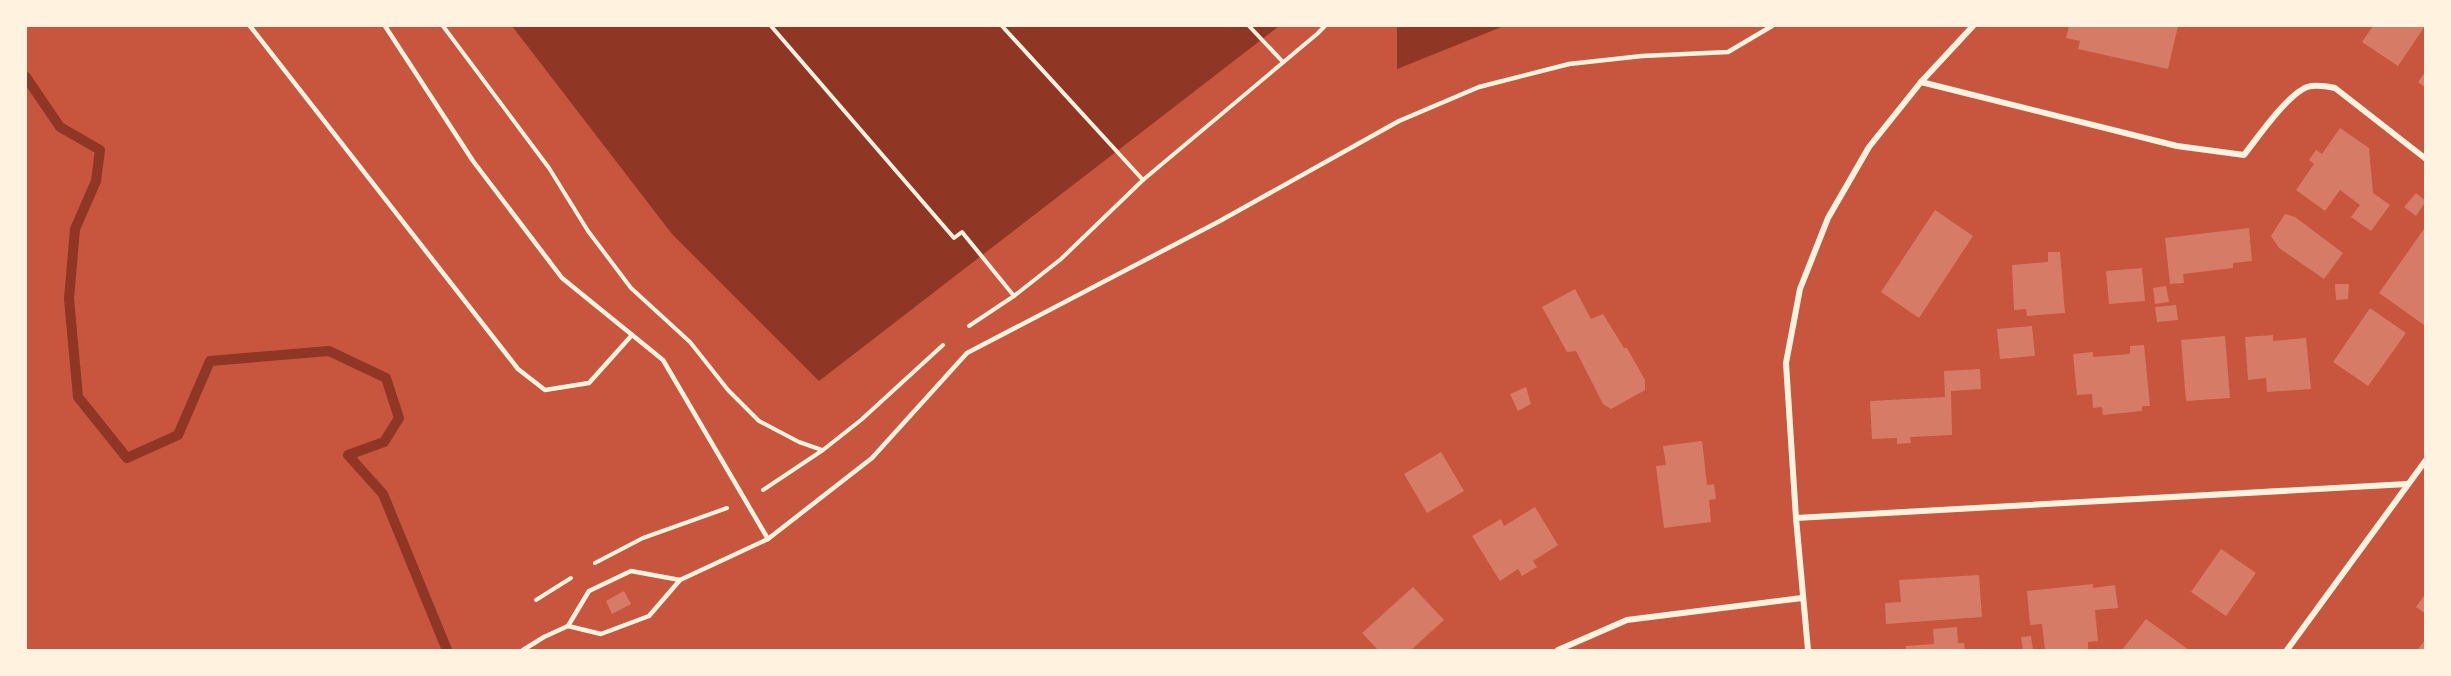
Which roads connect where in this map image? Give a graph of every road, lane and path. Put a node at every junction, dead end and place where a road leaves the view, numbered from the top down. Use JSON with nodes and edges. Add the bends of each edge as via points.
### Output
{"nodes":[{"id":1,"x":250,"y":26,"type":"edge"},
{"id":2,"x":385,"y":26,"type":"edge"},
{"id":3,"x":443,"y":26,"type":"edge"},
{"id":4,"x":771,"y":26,"type":"edge"},
{"id":5,"x":1002,"y":26,"type":"edge"},
{"id":6,"x":1249,"y":26,"type":"edge"},
{"id":7,"x":1325,"y":26,"type":"edge"},
{"id":8,"x":1772,"y":26,"type":"edge"},
{"id":9,"x":1973,"y":26,"type":"edge"},
{"id":10,"x":1282,"y":62,"type":"junction"},
{"id":11,"x":1921,"y":82,"type":"junction"},
{"id":12,"x":2426,"y":159,"type":"edge"},
{"id":13,"x":1143,"y":180,"type":"junction"},
{"id":14,"x":1014,"y":296,"type":"junction"},
{"id":15,"x":967,"y":327,"type":"dead end"},
{"id":16,"x":632,"y":335,"type":"junction"},
{"id":17,"x":948,"y":340,"type":"dead end"},
{"id":18,"x":823,"y":450,"type":"junction"},
{"id":19,"x":2426,"y":460,"type":"edge"},
{"id":20,"x":2407,"y":484,"type":"junction"},
{"id":21,"x":744,"y":502,"type":"junction"},
{"id":22,"x":1796,"y":518,"type":"junction"},
{"id":23,"x":768,"y":539,"type":"junction"},
{"id":24,"x":587,"y":568,"type":"dead end"},
{"id":25,"x":579,"y":573,"type":"dead end"},
{"id":26,"x":680,"y":580,"type":"junction"},
{"id":27,"x":1802,"y":598,"type":"junction"},
{"id":28,"x":536,"y":600,"type":"dead end"},
{"id":29,"x":568,"y":626,"type":"junction"},
{"id":30,"x":523,"y":651,"type":"edge"},
{"id":31,"x":1558,"y":651,"type":"edge"},
{"id":32,"x":1808,"y":651,"type":"edge"},
{"id":33,"x":2287,"y":651,"type":"edge"}],
"edges":[{"from":1,"to":16,"type":"lane","via":[[518,369],[545,390],[589,383]]},
{"from":2,"to":16,"type":"lane","via":[[473,162],[562,278]]},
{"from":3,"to":18,"type":"path","via":[[549,168],[588,231],[631,288],[690,342],[759,421]]},
{"from":4,"to":14,"type":"path","via":[[954,238],[962,232]]},
{"from":5,"to":13,"type":"path"},
{"from":6,"to":10,"type":"path"},
{"from":7,"to":10,"type":"path"},
{"from":8,"to":23,"type":"lane","via":[[1728,51],[1569,64],[1479,87],[1399,121],[1218,222],[967,353],[872,458]]},
{"from":9,"to":11,"type":"street"},
{"from":10,"to":13,"type":"path"},
{"from":11,"to":12,"type":"street","via":[[2177,146],[2244,155],[2294,95],[2322,85],[2335,88]]},
{"from":11,"to":22,"type":"street","via":[[1869,147],[1828,219],[1800,290],[1786,363]]},
{"from":13,"to":14,"type":"path","via":[[1061,259]]},
{"from":14,"to":15,"type":"path"},
{"from":16,"to":21,"type":"lane","via":[[663,360]]},
{"from":17,"to":18,"type":"path"},
{"from":18,"to":21,"type":"path"},
{"from":19,"to":20,"type":"street"},
{"from":20,"to":22,"type":"street"},
{"from":20,"to":33,"type":"street"},
{"from":21,"to":23,"type":"lane"},
{"from":21,"to":24,"type":"path","via":[[643,538]]},
{"from":22,"to":27,"type":"street"},
{"from":23,"to":26,"type":"lane"},
{"from":25,"to":28,"type":"path"},
{"from":26,"to":29,"type":"lane","via":[[649,616],[601,634]]},
{"from":26,"to":29,"type":"lane","via":[[631,571],[589,591]]},
{"from":27,"to":31,"type":"street","via":[[1627,620]]},
{"from":27,"to":32,"type":"street"},
{"from":29,"to":30,"type":"lane"}]}
